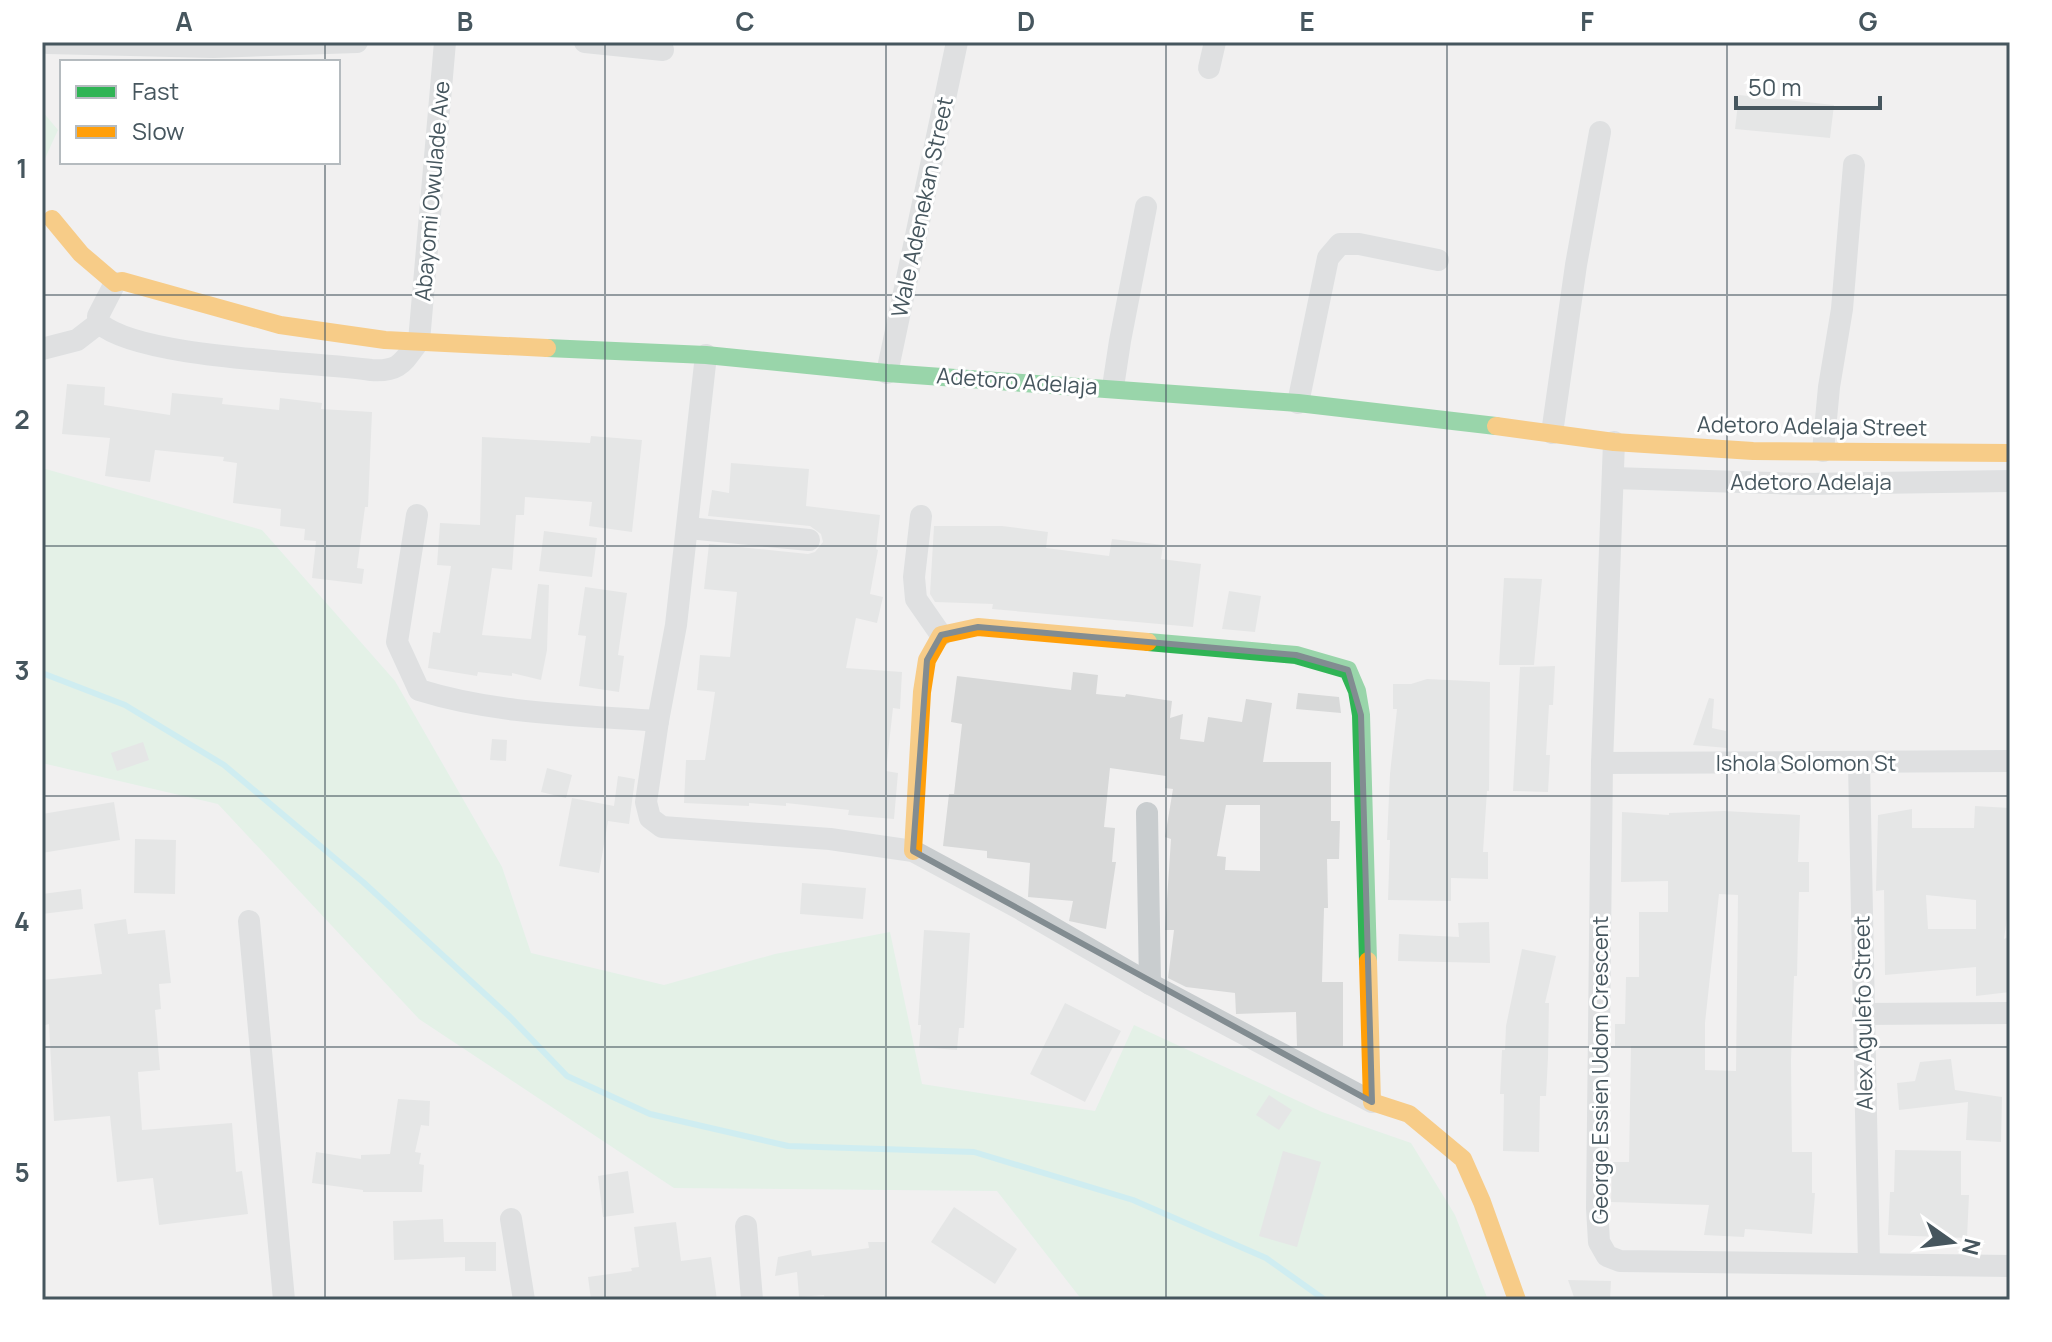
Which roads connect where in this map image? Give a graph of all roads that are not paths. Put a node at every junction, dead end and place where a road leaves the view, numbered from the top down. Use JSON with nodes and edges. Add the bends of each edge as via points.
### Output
{"nodes":[{"id":1,"x":357,"y":42,"type":"edge"},
{"id":2,"x":445,"y":42,"type":"edge"},
{"id":3,"x":585,"y":42,"type":"edge"},
{"id":4,"x":957,"y":42,"type":"edge"},
{"id":5,"x":1215,"y":42,"type":"edge"},
{"id":6,"x":48,"y":43,"type":"edge"},
{"id":7,"x":663,"y":50,"type":"dead end"},
{"id":8,"x":1209,"y":68,"type":"dead end"},
{"id":9,"x":1600,"y":132,"type":"dead end"},
{"id":10,"x":1854,"y":165,"type":"dead end"},
{"id":11,"x":1146,"y":207,"type":"dead end"},
{"id":12,"x":52,"y":219,"type":"dead end"},
{"id":13,"x":1438,"y":260,"type":"dead end"},
{"id":14,"x":115,"y":283,"type":"junction"},
{"id":15,"x":99,"y":323,"type":"junction"},
{"id":16,"x":419,"y":341,"type":"junction"},
{"id":17,"x":42,"y":349,"type":"edge"},
{"id":18,"x":706,"y":355,"type":"junction"},
{"id":19,"x":887,"y":373,"type":"junction"},
{"id":20,"x":1113,"y":387,"type":"junction"},
{"id":21,"x":1298,"y":403,"type":"junction"},
{"id":22,"x":1552,"y":433,"type":"junction"},
{"id":23,"x":1614,"y":442,"type":"junction"},
{"id":24,"x":1823,"y":451,"type":"junction"},
{"id":25,"x":2010,"y":453,"type":"edge"},
{"id":26,"x":1613,"y":478,"type":"junction"},
{"id":27,"x":2010,"y":481,"type":"edge"},
{"id":28,"x":417,"y":515,"type":"dead end"},
{"id":29,"x":921,"y":516,"type":"dead end"},
{"id":30,"x":688,"y":528,"type":"junction"},
{"id":31,"x":809,"y":540,"type":"dead end"},
{"id":32,"x":941,"y":635,"type":"junction"},
{"id":33,"x":658,"y":721,"type":"junction"},
{"id":34,"x":2010,"y":761,"type":"edge"},
{"id":35,"x":1602,"y":763,"type":"junction"},
{"id":36,"x":1859,"y":763,"type":"junction"},
{"id":37,"x":1147,"y":813,"type":"dead end"},
{"id":38,"x":913,"y":851,"type":"junction"},
{"id":39,"x":249,"y":921,"type":"dead end"},
{"id":40,"x":1150,"y":984,"type":"junction"},
{"id":41,"x":2010,"y":1013,"type":"edge"},
{"id":42,"x":1863,"y":1014,"type":"junction"},
{"id":43,"x":1372,"y":1102,"type":"junction"},
{"id":44,"x":511,"y":1219,"type":"dead end"},
{"id":45,"x":746,"y":1226,"type":"dead end"},
{"id":46,"x":1869,"y":1263,"type":"junction"},
{"id":47,"x":2010,"y":1266,"type":"edge"},
{"id":48,"x":284,"y":1300,"type":"edge"},
{"id":49,"x":524,"y":1300,"type":"edge"},
{"id":50,"x":752,"y":1300,"type":"edge"},
{"id":51,"x":1517,"y":1300,"type":"edge"}],
"edges":[{"from":1,"to":6,"type":"street","via":[[213,47]]},
{"from":2,"to":16,"type":"street","name":"Abayomi Owulade Ave"},
{"from":3,"to":7,"type":"street"},
{"from":4,"to":19,"type":"street","name":"Wale Adenekan Street"},
{"from":5,"to":8,"type":"street"},
{"from":9,"to":22,"type":"street"},
{"from":10,"to":24,"type":"street"},
{"from":11,"to":20,"type":"street"},
{"from":12,"to":14,"type":"street"},
{"from":13,"to":21,"type":"street","via":[[1340,244],[1328,258]]},
{"from":14,"to":15,"type":"street"},
{"from":14,"to":16,"type":"street","name":"Adetoro Adelaja","via":[[280,325]]},
{"from":15,"to":16,"type":"street","via":[[167,349],[388,371],[396,369]]},
{"from":15,"to":17,"type":"street","via":[[77,340]]},
{"from":16,"to":18,"type":"street","name":"Adetoro Adelaja"},
{"from":18,"to":19,"type":"street","name":"Adetoro Adelaja"},
{"from":18,"to":30,"type":"street"},
{"from":19,"to":20,"type":"street","name":"Adetoro Adelaja"},
{"from":20,"to":21,"type":"street","name":"Adetoro Adelaja"},
{"from":21,"to":22,"type":"street","name":"Adetoro Adelaja"},
{"from":22,"to":23,"type":"street","name":"Adetoro Adelaja"},
{"from":23,"to":24,"type":"street","name":"Adetoro Adelaja Street"},
{"from":23,"to":26,"type":"street","name":"George Essien Udom Crescent"},
{"from":24,"to":25,"type":"street","name":"Adetoro Adelaja Street"},
{"from":26,"to":27,"type":"street","name":"Adetoro Adelaja","via":[[1818,484]]},
{"from":26,"to":35,"type":"street","name":"George Essien Udom Crescent"},
{"from":28,"to":33,"type":"street","via":[[397,642],[419,690],[496,709]]},
{"from":29,"to":32,"type":"street","via":[[916,599]]},
{"from":30,"to":31,"type":"street"},
{"from":30,"to":33,"type":"street"},
{"from":32,"to":38,"type":"street","via":[[927,660],[922,692]]},
{"from":32,"to":43,"type":"street","via":[[978,627],[1296,655],[1348,670],[1361,715]]},
{"from":33,"to":38,"type":"street","via":[[646,802],[650,818],[662,827],[830,839]]},
{"from":34,"to":36,"type":"street","name":"Ishola Solomon St"},
{"from":35,"to":36,"type":"street","name":"Ishola Solomon St"},
{"from":35,"to":46,"type":"street","name":"George Essien Udom Crescent","via":[[1599,1242],[1607,1256],[1620,1261]]},
{"from":36,"to":42,"type":"street","name":"Alex Agulefo Street"},
{"from":37,"to":40,"type":"street"},
{"from":38,"to":40,"type":"street"},
{"from":39,"to":48,"type":"street"},
{"from":40,"to":43,"type":"street"},
{"from":41,"to":42,"type":"street"},
{"from":42,"to":46,"type":"street","name":"Alex Agulefo Street"},
{"from":43,"to":51,"type":"street","via":[[1409,1114],[1463,1159]]},
{"from":44,"to":49,"type":"street"},
{"from":45,"to":50,"type":"street"},
{"from":46,"to":47,"type":"street","name":"George Essien Udom Crescent"}]}
